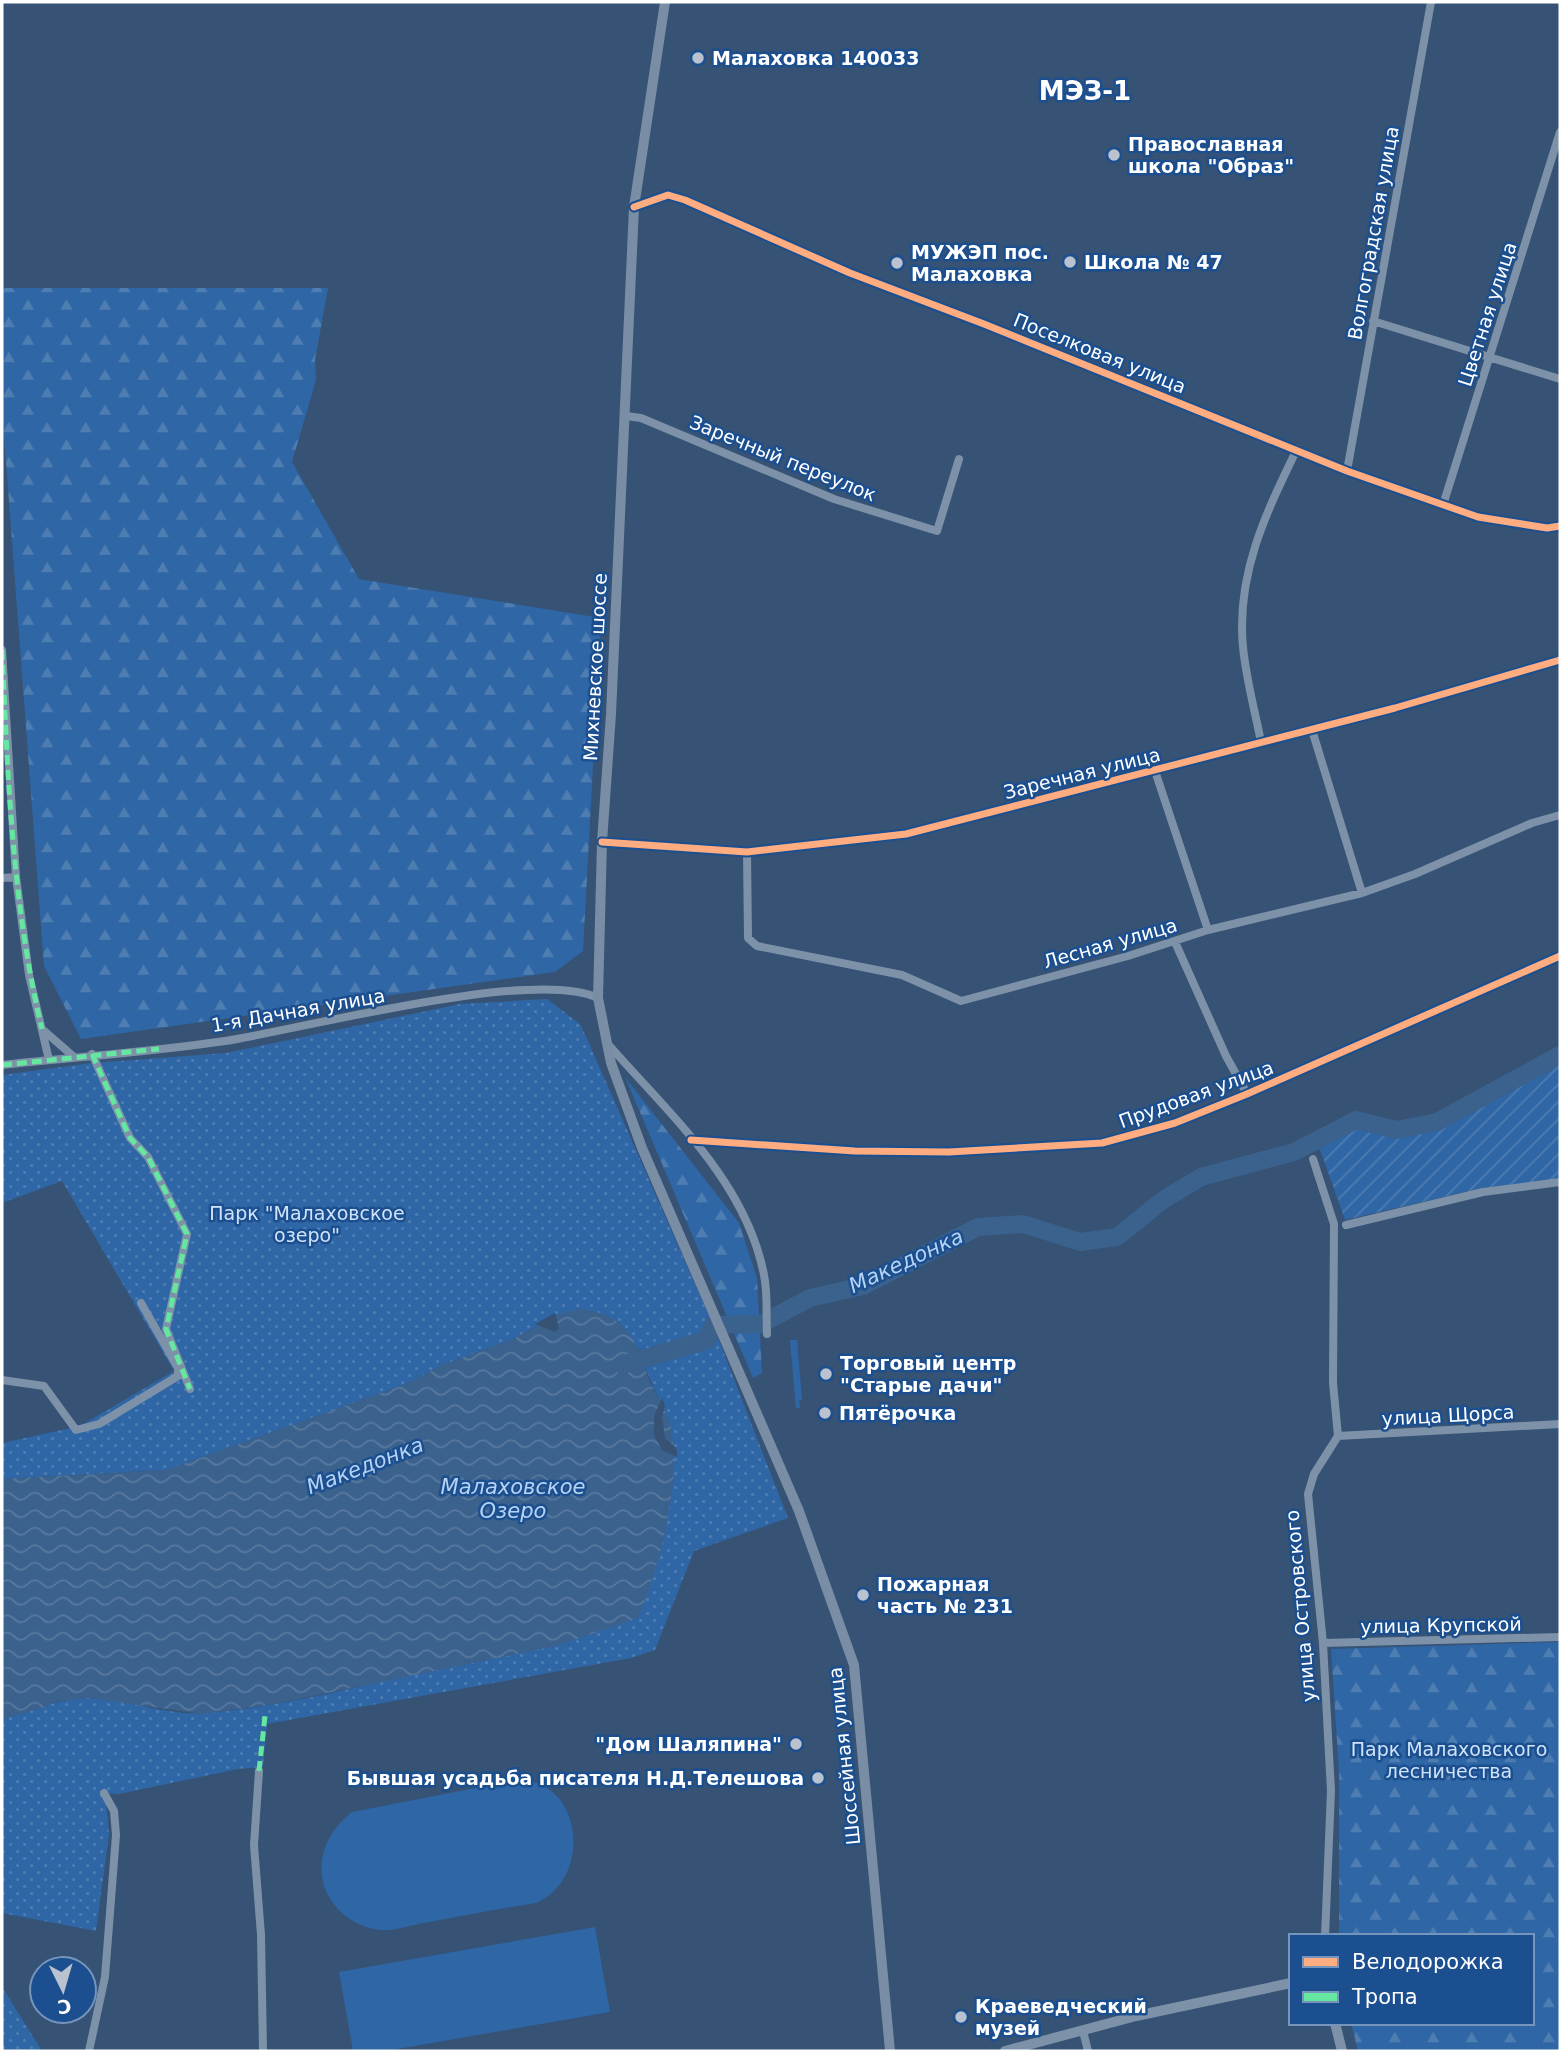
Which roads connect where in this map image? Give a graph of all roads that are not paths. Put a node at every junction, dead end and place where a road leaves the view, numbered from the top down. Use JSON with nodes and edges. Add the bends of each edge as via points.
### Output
{"nodes":[{"id":1,"x":665,"y":2,"type":"edge"},
{"id":2,"x":1431,"y":2,"type":"edge"},
{"id":3,"x":1560,"y":132,"type":"edge"},
{"id":4,"x":634,"y":207,"type":"junction"},
{"id":5,"x":1373,"y":321,"type":"junction"},
{"id":6,"x":1490,"y":358,"type":"junction"},
{"id":7,"x":1560,"y":379,"type":"edge"},
{"id":8,"x":626,"y":416,"type":"junction"},
{"id":9,"x":1297,"y":449,"type":"junction"},
{"id":10,"x":958,"y":459,"type":"dead end"},
{"id":11,"x":1347,"y":471,"type":"junction"},
{"id":12,"x":1443,"y":505,"type":"junction"},
{"id":13,"x":1560,"y":526,"type":"edge"},
{"id":14,"x":2,"y":650,"type":"edge"},
{"id":15,"x":1560,"y":660,"type":"edge"},
{"id":16,"x":1312,"y":730,"type":"junction"},
{"id":17,"x":1261,"y":742,"type":"junction"},
{"id":18,"x":5,"y":768,"type":"edge"},
{"id":19,"x":1155,"y":771,"type":"junction"},
{"id":20,"x":1560,"y":815,"type":"edge"},
{"id":21,"x":602,"y":842,"type":"junction"},
{"id":22,"x":747,"y":852,"type":"junction"},
{"id":23,"x":16,"y":877,"type":"junction"},
{"id":24,"x":2,"y":878,"type":"edge"},
{"id":25,"x":1362,"y":892,"type":"junction"},
{"id":26,"x":1208,"y":930,"type":"junction"},
{"id":27,"x":1175,"y":942,"type":"junction"},
{"id":28,"x":1560,"y":956,"type":"edge"},
{"id":29,"x":598,"y":998,"type":"junction"},
{"id":30,"x":42,"y":1030,"type":"junction"},
{"id":31,"x":604,"y":1039,"type":"junction"},
{"id":32,"x":92,"y":1054,"type":"junction"},
{"id":33,"x":74,"y":1057,"type":"junction"},
{"id":34,"x":49,"y":1060,"type":"junction"},
{"id":35,"x":2,"y":1065,"type":"edge"},
{"id":36,"x":1247,"y":1094,"type":"junction"},
{"id":37,"x":691,"y":1140,"type":"junction"},
{"id":38,"x":1313,"y":1159,"type":"dead end"},
{"id":39,"x":1560,"y":1182,"type":"edge"},
{"id":40,"x":1346,"y":1225,"type":"dead end"},
{"id":41,"x":141,"y":1303,"type":"dead end"},
{"id":42,"x":716,"y":1313,"type":"joint"},
{"id":43,"x":766,"y":1334,"type":"dead end"},
{"id":44,"x":2,"y":1380,"type":"edge"},
{"id":45,"x":190,"y":1389,"type":"dead end"},
{"id":46,"x":1560,"y":1424,"type":"edge"},
{"id":47,"x":1338,"y":1436,"type":"junction"},
{"id":48,"x":1560,"y":1637,"type":"edge"},
{"id":49,"x":1323,"y":1643,"type":"junction"},
{"id":50,"x":259,"y":1771,"type":"dead end"},
{"id":51,"x":104,"y":1793,"type":"dead end"},
{"id":52,"x":1325,"y":1934,"type":"edge"},
{"id":53,"x":1289,"y":1983,"type":"edge"},
{"id":54,"x":1336,"y":2025,"type":"edge"},
{"id":55,"x":1083,"y":2031,"type":"junction"},
{"id":56,"x":89,"y":2051,"type":"edge"},
{"id":57,"x":263,"y":2051,"type":"edge"},
{"id":58,"x":890,"y":2051,"type":"edge"},
{"id":59,"x":1005,"y":2051,"type":"edge"},
{"id":60,"x":1088,"y":2051,"type":"edge"},
{"id":61,"x":1342,"y":2051,"type":"edge"}],
"edges":[{"from":1,"to":4,"type":"main road","name":"Михневское шоссе"},
{"from":2,"to":5,"type":"street","name":"Волгоградская улица"},
{"from":3,"to":6,"type":"street","name":"Цветная улица"},
{"from":4,"to":8,"type":"main road","name":"Михневское шоссе"},
{"from":4,"to":9,"type":"street","name":"Поселковая улица","via":[[668,195],[685,200],[850,273]]},
{"from":5,"to":6,"type":"street"},
{"from":5,"to":11,"type":"street","name":"Волгоградская улица"},
{"from":6,"to":7,"type":"street"},
{"from":6,"to":12,"type":"street","name":"Цветная улица"},
{"from":8,"to":10,"type":"street","name":"Заречный переулок","via":[[641,418],[834,499],[937,531]]},
{"from":8,"to":21,"type":"main road","name":"Михневское шоссе"},
{"from":9,"to":11,"type":"street","name":"Поселковая улица"},
{"from":9,"to":17,"type":"street","via":[[1259,529],[1243,615],[1243,648]]},
{"from":11,"to":12,"type":"street","name":"Поселковая улица"},
{"from":12,"to":13,"type":"street","name":"Поселковая улица","via":[[1512,524]]},
{"from":14,"to":18,"type":"street"},
{"from":15,"to":16,"type":"street","name":"Заречная улица"},
{"from":16,"to":17,"type":"street","name":"Заречная улица"},
{"from":16,"to":25,"type":"street"},
{"from":17,"to":19,"type":"street","name":"Заречная улица"},
{"from":18,"to":23,"type":"street"},
{"from":19,"to":22,"type":"street","name":"Заречная улица","via":[[906,834]]},
{"from":19,"to":26,"type":"street"},
{"from":20,"to":25,"type":"street","name":"Лесная улица"},
{"from":21,"to":22,"type":"street","name":"Заречная улица"},
{"from":21,"to":29,"type":"main road","name":"Михневское шоссе"},
{"from":22,"to":27,"type":"street","name":"Лесная улица","via":[[748,938],[757,946],[901,975],[961,1001]]},
{"from":23,"to":24,"type":"street"},
{"from":23,"to":30,"type":"street","via":[[29,975]]},
{"from":25,"to":26,"type":"street","name":"Лесная улица"},
{"from":26,"to":27,"type":"street","name":"Лесная улица"},
{"from":27,"to":36,"type":"street"},
{"from":28,"to":36,"type":"street","name":"Прудовая улица"},
{"from":29,"to":31,"type":"main road","name":"Михневское шоссе"},
{"from":29,"to":32,"type":"street","name":"1-я Дачная улица","via":[[546,990],[480,995],[226,1041]]},
{"from":30,"to":33,"type":"street"},
{"from":30,"to":34,"type":"street"},
{"from":31,"to":37,"type":"street"},
{"from":31,"to":42,"type":"main road","name":"Михневское шоссе","via":[[642,1147]]},
{"from":32,"to":33,"type":"street","name":"1-я Дачная улица"},
{"from":32,"to":45,"type":"street","via":[[130,1138],[148,1157],[187,1234],[166,1329]]},
{"from":33,"to":34,"type":"street","name":"1-я Дачная улица"},
{"from":34,"to":35,"type":"street","name":"1-я Дачная улица"},
{"from":36,"to":37,"type":"street","name":"Прудовая улица","via":[[1175,1123],[1076,1147],[869,1151]]},
{"from":37,"to":43,"type":"street","via":[[709,1157],[745,1217],[764,1275]]},
{"from":38,"to":47,"type":"street","via":[[1334,1224],[1333,1383]]},
{"from":39,"to":40,"type":"street","via":[[1483,1192]]},
{"from":41,"to":44,"type":"street","via":[[178,1368],[178,1376],[99,1424],[76,1430],[44,1386]]},
{"from":42,"to":58,"type":"main road","name":"Шоссейная улица","via":[[799,1511],[857,1678]]},
{"from":46,"to":47,"type":"street","name":"улица Щорса"},
{"from":47,"to":49,"type":"street","name":"улица Островского","via":[[1314,1474],[1308,1494]]},
{"from":48,"to":49,"type":"street","name":"улица Крупской"},
{"from":49,"to":52,"type":"street","name":"улица Островского","via":[[1331,1791]]},
{"from":50,"to":57,"type":"street","via":[[254,1845]]},
{"from":51,"to":56,"type":"street","via":[[114,1811],[116,1835],[105,1977]]},
{"from":53,"to":55,"type":"street"},
{"from":54,"to":61,"type":"street"},
{"from":55,"to":59,"type":"street"},
{"from":55,"to":60,"type":"street"}]}
